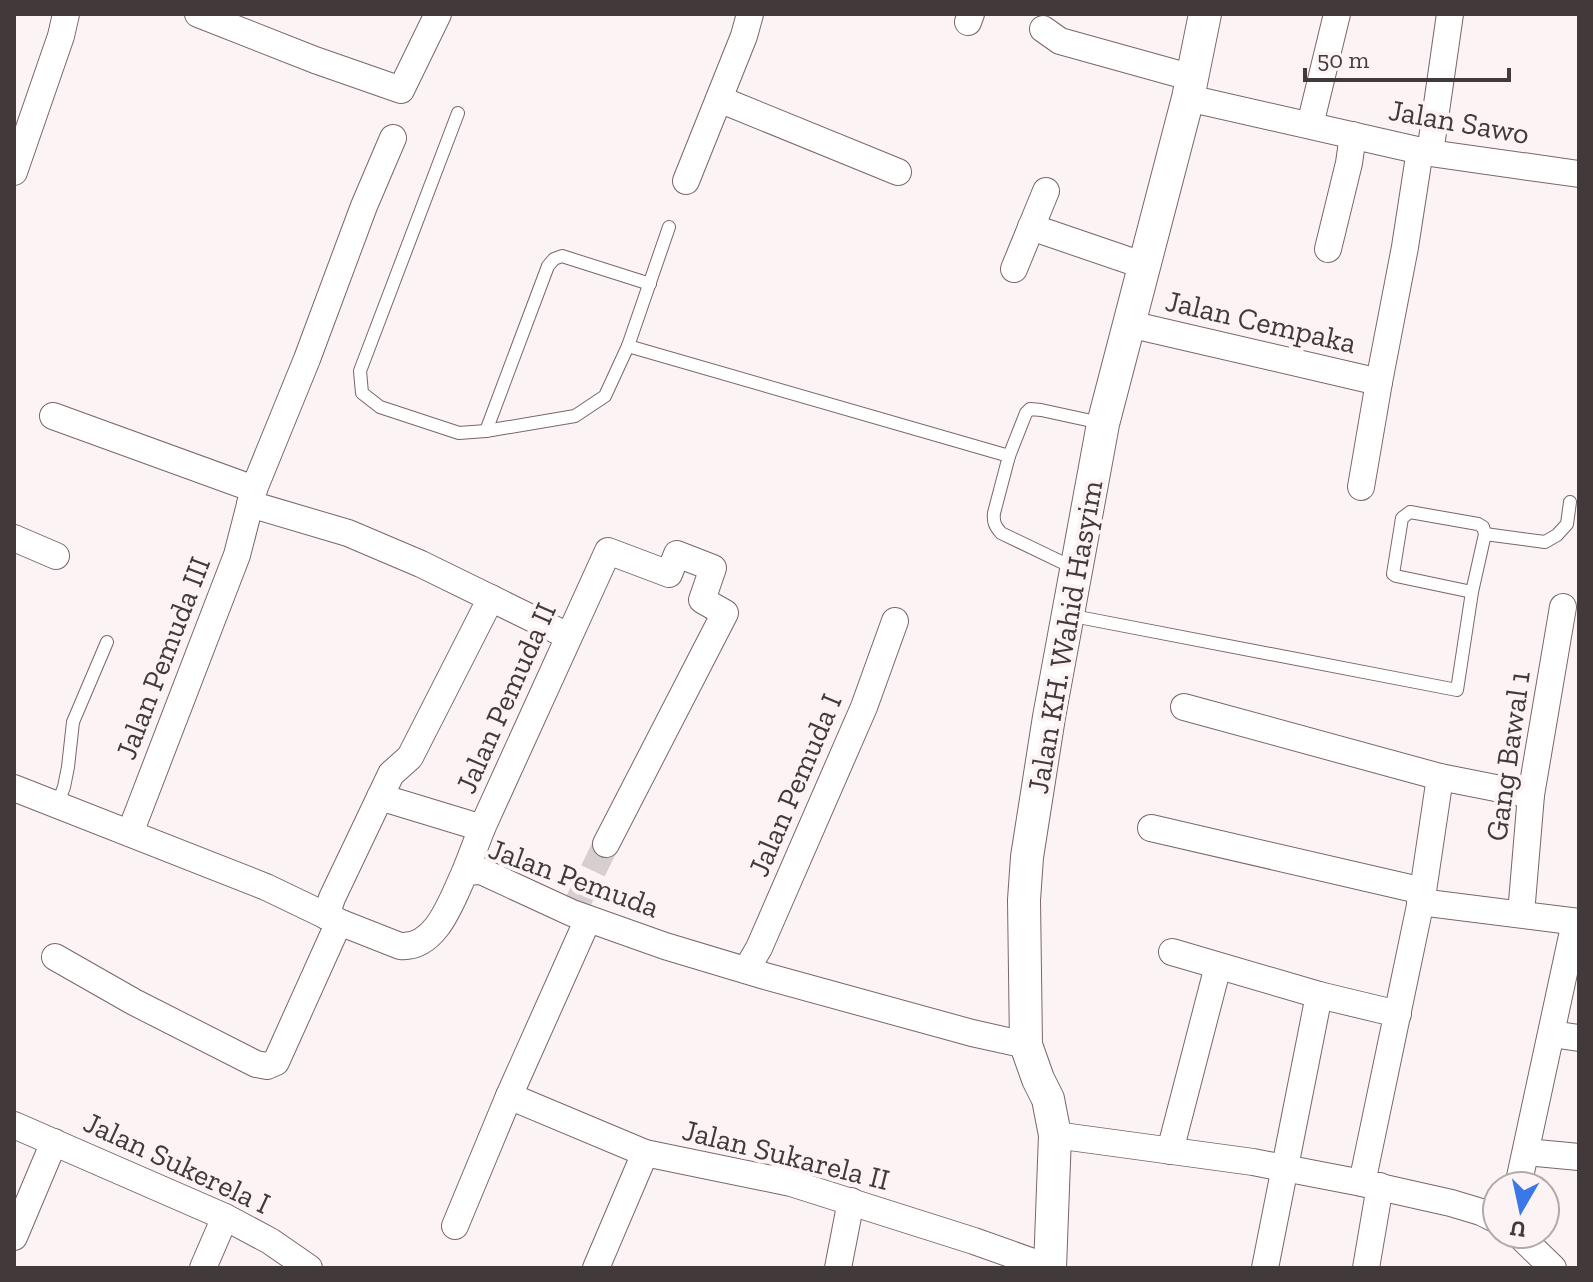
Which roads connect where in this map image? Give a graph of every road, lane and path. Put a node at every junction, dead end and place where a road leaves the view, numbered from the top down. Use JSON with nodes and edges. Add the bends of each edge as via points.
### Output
{"nodes":[{"id":1,"x":66,"y":14,"type":"edge"},
{"id":2,"x":198,"y":14,"type":"edge"},
{"id":3,"x":438,"y":14,"type":"edge"},
{"id":4,"x":750,"y":14,"type":"edge"},
{"id":5,"x":1205,"y":14,"type":"edge"},
{"id":6,"x":1337,"y":14,"type":"edge"},
{"id":7,"x":1450,"y":14,"type":"edge"},
{"id":8,"x":1043,"y":29,"type":"dead end"},
{"id":9,"x":1191,"y":88,"type":"junction"},
{"id":10,"x":719,"y":99,"type":"junction"},
{"id":11,"x":458,"y":113,"type":"dead end"},
{"id":12,"x":23,"y":116,"type":"edge"},
{"id":13,"x":1310,"y":125,"type":"junction"},
{"id":14,"x":1353,"y":135,"type":"junction"},
{"id":15,"x":393,"y":138,"type":"dead end"},
{"id":16,"x":1425,"y":152,"type":"junction"},
{"id":17,"x":14,"y":172,"type":"edge"},
{"id":18,"x":898,"y":172,"type":"dead end"},
{"id":19,"x":1579,"y":174,"type":"edge"},
{"id":20,"x":686,"y":181,"type":"dead end"},
{"id":21,"x":1046,"y":191,"type":"dead end"},
{"id":22,"x":669,"y":227,"type":"dead end"},
{"id":23,"x":1031,"y":227,"type":"junction"},
{"id":24,"x":1328,"y":249,"type":"dead end"},
{"id":25,"x":1145,"y":266,"type":"junction"},
{"id":26,"x":1014,"y":269,"type":"dead end"},
{"id":27,"x":650,"y":284,"type":"junction"},
{"id":28,"x":1129,"y":324,"type":"junction"},
{"id":29,"x":628,"y":346,"type":"junction"},
{"id":30,"x":1379,"y":382,"type":"junction"},
{"id":31,"x":53,"y":416,"type":"dead end"},
{"id":32,"x":1103,"y":424,"type":"junction"},
{"id":33,"x":486,"y":431,"type":"junction"},
{"id":34,"x":1009,"y":456,"type":"junction"},
{"id":35,"x":1361,"y":487,"type":"dead end"},
{"id":36,"x":252,"y":497,"type":"junction"},
{"id":37,"x":1570,"y":502,"type":"dead end"},
{"id":38,"x":1485,"y":534,"type":"junction"},
{"id":39,"x":14,"y":538,"type":"edge"},
{"id":40,"x":56,"y":556,"type":"dead end"},
{"id":41,"x":1076,"y":569,"type":"junction"},
{"id":42,"x":1472,"y":592,"type":"junction"},
{"id":43,"x":491,"y":598,"type":"junction"},
{"id":44,"x":1563,"y":607,"type":"dead end"},
{"id":45,"x":1067,"y":615,"type":"junction"},
{"id":46,"x":895,"y":621,"type":"dead end"},
{"id":47,"x":568,"y":636,"type":"junction"},
{"id":48,"x":107,"y":642,"type":"dead end"},
{"id":49,"x":1184,"y":707,"type":"dead end"},
{"id":50,"x":1440,"y":777,"type":"junction"},
{"id":51,"x":14,"y":788,"type":"edge"},
{"id":52,"x":1531,"y":795,"type":"junction"},
{"id":53,"x":380,"y":797,"type":"junction"},
{"id":54,"x":57,"y":805,"type":"junction"},
{"id":55,"x":482,"y":828,"type":"junction"},
{"id":56,"x":1151,"y":828,"type":"dead end"},
{"id":57,"x":130,"y":833,"type":"junction"},
{"id":58,"x":606,"y":844,"type":"tunnel mouth"},
{"id":59,"x":465,"y":872,"type":"junction"},
{"id":60,"x":1421,"y":896,"type":"junction"},
{"id":61,"x":578,"y":913,"type":"junction"},
{"id":62,"x":1521,"y":914,"type":"junction"},
{"id":63,"x":333,"y":919,"type":"junction"},
{"id":64,"x":1577,"y":922,"type":"edge"},
{"id":65,"x":1172,"y":952,"type":"dead end"},
{"id":66,"x":55,"y":957,"type":"dead end"},
{"id":67,"x":1218,"y":966,"type":"junction"},
{"id":68,"x":746,"y":970,"type":"junction"},
{"id":69,"x":1319,"y":995,"type":"junction"},
{"id":70,"x":1398,"y":1014,"type":"junction"},
{"id":71,"x":1552,"y":1034,"type":"junction"},
{"id":72,"x":1579,"y":1038,"type":"edge"},
{"id":73,"x":1026,"y":1045,"type":"junction"},
{"id":74,"x":509,"y":1096,"type":"junction"},
{"id":75,"x":14,"y":1125,"type":"edge"},
{"id":76,"x":1055,"y":1135,"type":"junction"},
{"id":77,"x":54,"y":1142,"type":"junction"},
{"id":78,"x":1170,"y":1151,"type":"junction"},
{"id":79,"x":1526,"y":1152,"type":"junction"},
{"id":80,"x":645,"y":1153,"type":"junction"},
{"id":81,"x":1579,"y":1157,"type":"edge"},
{"id":82,"x":1286,"y":1168,"type":"junction"},
{"id":83,"x":1522,"y":1170,"type":"edge"},
{"id":84,"x":1371,"y":1185,"type":"junction"},
{"id":85,"x":851,"y":1201,"type":"junction"},
{"id":86,"x":1481,"y":1212,"type":"edge"},
{"id":87,"x":225,"y":1217,"type":"junction"},
{"id":88,"x":455,"y":1226,"type":"dead end"},
{"id":89,"x":14,"y":1237,"type":"edge"},
{"id":90,"x":1528,"y":1250,"type":"edge"},
{"id":91,"x":203,"y":1268,"type":"edge"},
{"id":92,"x":309,"y":1268,"type":"edge"},
{"id":93,"x":596,"y":1268,"type":"edge"},
{"id":94,"x":838,"y":1268,"type":"edge"},
{"id":95,"x":1050,"y":1268,"type":"edge"},
{"id":96,"x":1265,"y":1268,"type":"edge"},
{"id":97,"x":1366,"y":1268,"type":"edge"},
{"id":98,"x":1553,"y":1268,"type":"edge"}],
"edges":[{"from":1,"to":12,"type":"street"},
{"from":2,"to":3,"type":"street","via":[[401,90]]},
{"from":4,"to":10,"type":"street"},
{"from":5,"to":9,"type":"street","name":"Jalan KH. Wahid Hasyim"},
{"from":6,"to":13,"type":"street"},
{"from":7,"to":16,"type":"street"},
{"from":8,"to":9,"type":"street","name":"Jalan Sawo","via":[[1060,41]]},
{"from":9,"to":13,"type":"street","name":"Jalan Sawo"},
{"from":9,"to":25,"type":"street","name":"Jalan KH. Wahid Hasyim"},
{"from":10,"to":18,"type":"street"},
{"from":10,"to":20,"type":"street"},
{"from":11,"to":33,"type":"lane","via":[[360,371],[362,393],[380,407],[459,433]]},
{"from":12,"to":17,"type":"street"},
{"from":13,"to":14,"type":"street","name":"Jalan Sawo"},
{"from":14,"to":16,"type":"street","name":"Jalan Sawo"},
{"from":14,"to":24,"type":"street"},
{"from":15,"to":36,"type":"street","name":"Jalan Pemuda III"},
{"from":16,"to":19,"type":"street","name":"Jalan Sawo"},
{"from":16,"to":30,"type":"street"},
{"from":21,"to":23,"type":"street"},
{"from":22,"to":27,"type":"lane"},
{"from":23,"to":25,"type":"street"},
{"from":23,"to":26,"type":"street"},
{"from":25,"to":28,"type":"street","name":"Jalan KH. Wahid Hasyim"},
{"from":27,"to":29,"type":"lane"},
{"from":27,"to":33,"type":"lane","via":[[562,256],[554,259]]},
{"from":28,"to":30,"type":"street","name":"Jalan Cempaka"},
{"from":28,"to":32,"type":"street","name":"Jalan KH. Wahid Hasyim"},
{"from":29,"to":33,"type":"lane","via":[[605,396],[575,416]]},
{"from":29,"to":34,"type":"lane"},
{"from":30,"to":35,"type":"street"},
{"from":31,"to":36,"type":"street"},
{"from":32,"to":34,"type":"lane","via":[[1030,409]]},
{"from":32,"to":41,"type":"street","name":"Jalan KH. Wahid Hasyim"},
{"from":34,"to":41,"type":"lane","via":[[994,513],[996,527]]},
{"from":36,"to":43,"type":"street","via":[[348,533]]},
{"from":36,"to":57,"type":"street","name":"Jalan Pemuda III","via":[[237,555]]},
{"from":37,"to":38,"type":"lane","via":[[1567,524],[1545,542]]},
{"from":38,"to":42,"type":"lane"},
{"from":38,"to":42,"type":"lane","via":[[1478,524],[1410,512],[1402,518],[1393,574]]},
{"from":39,"to":40,"type":"street"},
{"from":41,"to":45,"type":"street","name":"Jalan KH. Wahid Hasyim"},
{"from":42,"to":45,"type":"lane","via":[[1457,690]]},
{"from":43,"to":47,"type":"street"},
{"from":43,"to":53,"type":"street","via":[[410,757],[391,774]]},
{"from":44,"to":52,"type":"street","name":"Gang Bawal 1"},
{"from":45,"to":73,"type":"street","name":"Jalan KH. Wahid Hasyim","via":[[1027,857]]},
{"from":46,"to":68,"type":"street","name":"Jalan Pemuda I","via":[[858,721]]},
{"from":47,"to":55,"type":"street","name":"Jalan Pemuda II"},
{"from":47,"to":58,"type":"street","name":"Jalan Pemuda II","via":[[608,551],[669,574],[677,554],[713,568],[702,600],[725,613]]},
{"from":48,"to":54,"type":"lane","via":[[73,722]]},
{"from":49,"to":50,"type":"street"},
{"from":50,"to":52,"type":"street"},
{"from":50,"to":60,"type":"street"},
{"from":51,"to":54,"type":"street","name":"Jalan Pemuda"},
{"from":52,"to":62,"type":"street","name":"Gang Bawal 1"},
{"from":53,"to":55,"type":"street"},
{"from":53,"to":63,"type":"street","via":[[332,898]]},
{"from":54,"to":57,"type":"street","name":"Jalan Pemuda"},
{"from":55,"to":59,"type":"street","name":"Jalan Pemuda II"},
{"from":56,"to":60,"type":"street"},
{"from":57,"to":63,"type":"street","name":"Jalan Pemuda"},
{"from":59,"to":61,"type":"street","name":"Jalan Pemuda","via":[[481,871]]},
{"from":59,"to":63,"type":"street","name":"Jalan Pemuda","via":[[441,921],[426,939],[407,946]]},
{"from":60,"to":62,"type":"street"},
{"from":60,"to":70,"type":"street"},
{"from":61,"to":68,"type":"street","name":"Jalan Pemuda"},
{"from":61,"to":74,"type":"street"},
{"from":62,"to":64,"type":"street"},
{"from":63,"to":66,"type":"street","via":[[276,1062],[267,1066]]},
{"from":64,"to":71,"type":"street"},
{"from":65,"to":67,"type":"street"},
{"from":67,"to":69,"type":"street"},
{"from":67,"to":78,"type":"street"},
{"from":68,"to":73,"type":"street","name":"Jalan Pemuda"},
{"from":69,"to":70,"type":"street"},
{"from":69,"to":82,"type":"street"},
{"from":70,"to":84,"type":"street"},
{"from":71,"to":72,"type":"street"},
{"from":71,"to":79,"type":"street"},
{"from":73,"to":76,"type":"street","name":"Jalan KH. Wahid Hasyim","via":[[1048,1099]]},
{"from":74,"to":80,"type":"street","name":"Jalan Sukarela II"},
{"from":74,"to":88,"type":"street"},
{"from":75,"to":77,"type":"street","name":"Jalan Sukerela I"},
{"from":76,"to":78,"type":"street"},
{"from":76,"to":95,"type":"street","name":"Jalan KH. Wahid Hasyim"},
{"from":77,"to":87,"type":"street","name":"Jalan Sukerela I"},
{"from":77,"to":89,"type":"street"},
{"from":78,"to":82,"type":"street"},
{"from":79,"to":81,"type":"street"},
{"from":79,"to":83,"type":"street"},
{"from":80,"to":85,"type":"street","name":"Jalan Sukarela II"},
{"from":80,"to":93,"type":"street"},
{"from":82,"to":84,"type":"street"},
{"from":82,"to":96,"type":"street"},
{"from":84,"to":86,"type":"street"},
{"from":84,"to":97,"type":"street"},
{"from":85,"to":94,"type":"street"},
{"from":85,"to":95,"type":"street","name":"Jalan Sukarela II"},
{"from":87,"to":91,"type":"street"},
{"from":87,"to":92,"type":"street","name":"Jalan Sukerela I"},
{"from":90,"to":98,"type":"street"}]}
